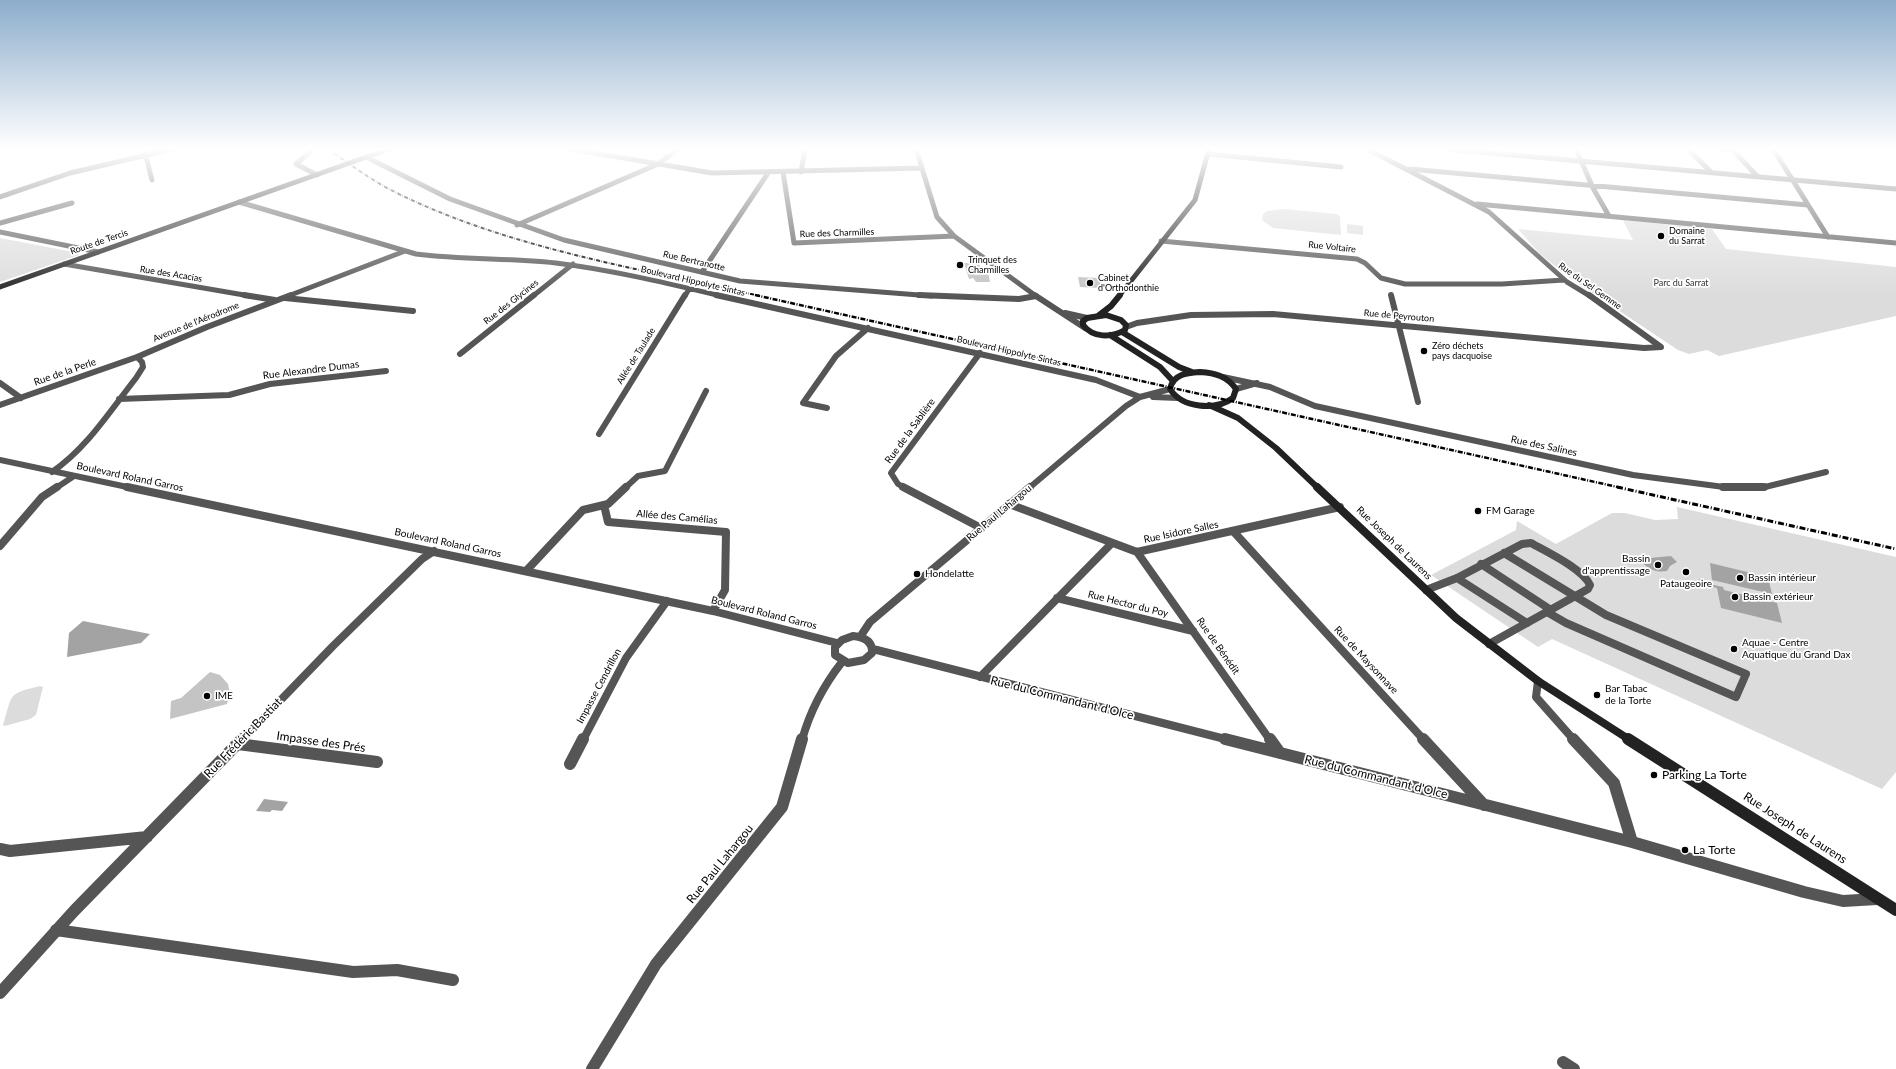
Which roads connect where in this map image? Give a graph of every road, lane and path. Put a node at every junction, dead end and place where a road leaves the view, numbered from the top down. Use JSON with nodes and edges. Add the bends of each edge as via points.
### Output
{"nodes":[{"id":1,"x":248,"y":199,"type":"edge"},
{"id":2,"x":450,"y":199,"type":"edge"},
{"id":3,"x":577,"y":199,"type":"edge"},
{"id":4,"x":751,"y":199,"type":"edge"},
{"id":5,"x":787,"y":199,"type":"edge"},
{"id":6,"x":931,"y":199,"type":"edge"},
{"id":7,"x":1195,"y":199,"type":"edge"},
{"id":8,"x":1464,"y":199,"type":"edge"},
{"id":9,"x":1600,"y":199,"type":"edge"},
{"id":10,"x":1742,"y":199,"type":"edge"},
{"id":11,"x":1804,"y":199,"type":"edge"},
{"id":12,"x":239,"y":202,"type":"junction"},
{"id":13,"x":72,"y":203,"type":"dead end"},
{"id":14,"x":1472,"y":203,"type":"junction"},
{"id":15,"x":1808,"y":205,"type":"junction"},
{"id":16,"x":1609,"y":216,"type":"junction"},
{"id":17,"x":0,"y":223,"type":"edge"},
{"id":18,"x":517,"y":225,"type":"junction"},
{"id":19,"x":0,"y":232,"type":"edge"},
{"id":20,"x":954,"y":236,"type":"junction"},
{"id":21,"x":1828,"y":237,"type":"junction"},
{"id":22,"x":1161,"y":241,"type":"junction"},
{"id":23,"x":1896,"y":243,"type":"edge"},
{"id":24,"x":405,"y":251,"type":"junction"},
{"id":25,"x":98,"y":252,"type":"junction"},
{"id":26,"x":64,"y":264,"type":"junction"},
{"id":27,"x":573,"y":264,"type":"junction"},
{"id":28,"x":702,"y":272,"type":"junction"},
{"id":29,"x":1564,"y":280,"type":"junction"},
{"id":30,"x":0,"y":287,"type":"edge"},
{"id":31,"x":689,"y":289,"type":"junction"},
{"id":32,"x":1391,"y":295,"type":"dead end"},
{"id":33,"x":1036,"y":296,"type":"junction"},
{"id":34,"x":283,"y":297,"type":"junction"},
{"id":35,"x":276,"y":300,"type":"junction"},
{"id":36,"x":1111,"y":306,"type":"junction"},
{"id":37,"x":413,"y":311,"type":"dead end"},
{"id":38,"x":1062,"y":313,"type":"junction"},
{"id":39,"x":1098,"y":316,"type":"junction"},
{"id":40,"x":1087,"y":318,"type":"junction"},
{"id":41,"x":1116,"y":318,"type":"junction"},
{"id":42,"x":1399,"y":325,"type":"junction"},
{"id":43,"x":1124,"y":327,"type":"junction"},
{"id":44,"x":868,"y":328,"type":"junction"},
{"id":45,"x":1085,"y":328,"type":"junction"},
{"id":46,"x":1110,"y":335,"type":"junction"},
{"id":47,"x":1659,"y":348,"type":"joint"},
{"id":48,"x":980,"y":353,"type":"junction"},
{"id":49,"x":460,"y":354,"type":"dead end"},
{"id":50,"x":137,"y":357,"type":"junction"},
{"id":51,"x":386,"y":371,"type":"dead end"},
{"id":52,"x":1193,"y":372,"type":"junction"},
{"id":53,"x":1223,"y":377,"type":"junction"},
{"id":54,"x":1172,"y":380,"type":"junction"},
{"id":55,"x":0,"y":383,"type":"edge"},
{"id":56,"x":1263,"y":383,"type":"junction"},
{"id":57,"x":1170,"y":389,"type":"junction"},
{"id":58,"x":1236,"y":389,"type":"junction"},
{"id":59,"x":706,"y":391,"type":"dead end"},
{"id":60,"x":1142,"y":397,"type":"junction"},
{"id":61,"x":21,"y":398,"type":"junction"},
{"id":62,"x":1178,"y":398,"type":"junction"},
{"id":63,"x":119,"y":399,"type":"junction"},
{"id":64,"x":1228,"y":402,"type":"junction"},
{"id":65,"x":1418,"y":402,"type":"dead end"},
{"id":66,"x":0,"y":405,"type":"edge"},
{"id":67,"x":1209,"y":405,"type":"junction"},
{"id":68,"x":827,"y":408,"type":"dead end"},
{"id":69,"x":1238,"y":418,"type":"junction"},
{"id":70,"x":599,"y":434,"type":"dead end"},
{"id":71,"x":0,"y":460,"type":"edge"},
{"id":72,"x":52,"y":472,"type":"junction"},
{"id":73,"x":1826,"y":472,"type":"dead end"},
{"id":74,"x":74,"y":476,"type":"junction"},
{"id":75,"x":1009,"y":504,"type":"junction"},
{"id":76,"x":604,"y":506,"type":"junction"},
{"id":77,"x":1340,"y":507,"type":"junction"},
{"id":78,"x":981,"y":528,"type":"junction"},
{"id":79,"x":1233,"y":531,"type":"junction"},
{"id":80,"x":1112,"y":543,"type":"junction"},
{"id":81,"x":0,"y":546,"type":"edge"},
{"id":82,"x":434,"y":551,"type":"junction"},
{"id":83,"x":1137,"y":552,"type":"junction"},
{"id":84,"x":1504,"y":553,"type":"junction"},
{"id":85,"x":1481,"y":564,"type":"junction"},
{"id":86,"x":526,"y":570,"type":"junction"},
{"id":87,"x":1457,"y":578,"type":"junction"},
{"id":88,"x":1426,"y":590,"type":"junction"},
{"id":89,"x":1574,"y":596,"type":"junction"},
{"id":90,"x":1057,"y":598,"type":"junction"},
{"id":91,"x":667,"y":601,"type":"junction"},
{"id":92,"x":713,"y":611,"type":"junction"},
{"id":93,"x":1549,"y":611,"type":"junction"},
{"id":94,"x":1527,"y":623,"type":"junction"},
{"id":95,"x":1193,"y":631,"type":"junction"},
{"id":96,"x":860,"y":637,"type":"junction"},
{"id":97,"x":837,"y":643,"type":"junction"},
{"id":98,"x":1489,"y":644,"type":"junction"},
{"id":99,"x":873,"y":649,"type":"junction"},
{"id":100,"x":842,"y":662,"type":"junction"},
{"id":101,"x":980,"y":677,"type":"junction"},
{"id":102,"x":1538,"y":681,"type":"junction"},
{"id":103,"x":238,"y":744,"type":"junction"},
{"id":104,"x":1280,"y":753,"type":"junction"},
{"id":105,"x":377,"y":762,"type":"dead end"},
{"id":106,"x":570,"y":764,"type":"dead end"},
{"id":107,"x":1484,"y":805,"type":"junction"},
{"id":108,"x":147,"y":836,"type":"junction"},
{"id":109,"x":1632,"y":842,"type":"junction"},
{"id":110,"x":0,"y":849,"type":"edge"},
{"id":111,"x":1879,"y":899,"type":"junction"},
{"id":112,"x":1896,"y":910,"type":"edge"},
{"id":113,"x":56,"y":930,"type":"junction"},
{"id":114,"x":454,"y":980,"type":"dead end"},
{"id":115,"x":0,"y":993,"type":"edge"},
{"id":116,"x":592,"y":1069,"type":"edge"}],
"edges":[{"from":1,"to":12,"type":"main road","name":"Route de Tercis"},
{"from":2,"to":18,"type":"street","name":"Rue Bertranotte"},
{"from":3,"to":18,"type":"street"},
{"from":4,"to":28,"type":"street"},
{"from":5,"to":20,"type":"street","name":"Rue des Charmilles","via":[[794,243]]},
{"from":6,"to":20,"type":"street","via":[[936,218]]},
{"from":7,"to":22,"type":"main road"},
{"from":8,"to":14,"type":"street","name":"Rue du Sel Gemme"},
{"from":9,"to":16,"type":"street"},
{"from":10,"to":15,"type":"street"},
{"from":11,"to":15,"type":"street"},
{"from":12,"to":24,"type":"street","name":"Boulevard Hippolyte Sintas"},
{"from":12,"to":25,"type":"main road","name":"Route de Tercis"},
{"from":13,"to":17,"type":"street"},
{"from":14,"to":16,"type":"street"},
{"from":14,"to":29,"type":"street","name":"Rue du Sel Gemme","via":[[1502,222]]},
{"from":15,"to":21,"type":"street"},
{"from":16,"to":21,"type":"street"},
{"from":18,"to":28,"type":"street","name":"Rue Bertranotte","via":[[564,240]]},
{"from":19,"to":25,"type":"street"},
{"from":20,"to":33,"type":"street"},
{"from":21,"to":23,"type":"street"},
{"from":22,"to":29,"type":"street","name":"Rue Voltaire","via":[[1357,259],[1367,263],[1379,277],[1401,283],[1508,285]]},
{"from":22,"to":36,"type":"main road"},
{"from":24,"to":27,"type":"street","name":"Boulevard Hippolyte Sintas","via":[[445,258]]},
{"from":24,"to":34,"type":"street","name":"Avenue de l'Aérodrome"},
{"from":25,"to":26,"type":"main road","name":"Route de Tercis"},
{"from":26,"to":30,"type":"main road","name":"Route de Tercis"},
{"from":26,"to":35,"type":"street","name":"Rue des Acacias"},
{"from":27,"to":31,"type":"street","name":"Boulevard Hippolyte Sintas"},
{"from":27,"to":49,"type":"street","name":"Rue des Glycines"},
{"from":28,"to":33,"type":"street","name":"Rue Bertranotte","via":[[750,282],[891,293],[1019,299]]},
{"from":29,"to":47,"type":"street","name":"Rue du Sel Gemme","via":[[1657,342],[1661,346]]},
{"from":31,"to":44,"type":"street","name":"Boulevard Hippolyte Sintas"},
{"from":31,"to":70,"type":"street","name":"Allée de Taulade"},
{"from":32,"to":42,"type":"street"},
{"from":33,"to":38,"type":"street"},
{"from":34,"to":35,"type":"street","name":"Avenue de l'Aérodrome"},
{"from":34,"to":37,"type":"street"},
{"from":35,"to":50,"type":"street","name":"Avenue de l'Aérodrome"},
{"from":36,"to":39,"type":"main road"},
{"from":36,"to":41,"type":"main road"},
{"from":38,"to":40,"type":"street"},
{"from":38,"to":45,"type":"street"},
{"from":39,"to":40,"type":"main road"},
{"from":39,"to":41,"type":"main road"},
{"from":40,"to":45,"type":"main road","via":[[1083,321]]},
{"from":41,"to":43,"type":"main road"},
{"from":42,"to":43,"type":"street","name":"Rue de Peyrouton","via":[[1274,314],[1191,315]]},
{"from":42,"to":47,"type":"street","name":"Rue de Peyrouton"},
{"from":42,"to":65,"type":"street"},
{"from":43,"to":46,"type":"main road"},
{"from":43,"to":52,"type":"main road","via":[[1179,367]]},
{"from":44,"to":48,"type":"street","name":"Boulevard Hippolyte Sintas"},
{"from":44,"to":68,"type":"street","via":[[836,356],[803,403]]},
{"from":45,"to":46,"type":"main road","via":[[1095,334]]},
{"from":46,"to":54,"type":"main road","via":[[1160,367]]},
{"from":48,"to":60,"type":"street","name":"Boulevard Hippolyte Sintas","via":[[1096,380]]},
{"from":48,"to":78,"type":"street","name":"Rue de la Sablière","via":[[891,474],[898,484]]},
{"from":50,"to":61,"type":"street","name":"Rue de la Perle"},
{"from":50,"to":63,"type":"street","via":[[143,367]]},
{"from":51,"to":63,"type":"street","name":"Rue Alexandre Dumas","via":[[270,384],[229,395]]},
{"from":52,"to":53,"type":"main road"},
{"from":52,"to":54,"type":"main road","via":[[1181,374]]},
{"from":53,"to":56,"type":"street","name":"Rue des Salines"},
{"from":53,"to":58,"type":"main road","via":[[1234,384]]},
{"from":54,"to":57,"type":"main road"},
{"from":55,"to":61,"type":"street"},
{"from":56,"to":58,"type":"street"},
{"from":56,"to":73,"type":"street","name":"Rue des Salines","via":[[1315,406],[1633,475],[1724,488],[1760,488]]},
{"from":57,"to":60,"type":"street","name":"Rue Paul Lahargou"},
{"from":57,"to":62,"type":"main road"},
{"from":58,"to":64,"type":"main road","via":[[1235,396]]},
{"from":59,"to":76,"type":"street","via":[[665,471],[638,476]]},
{"from":60,"to":62,"type":"street"},
{"from":60,"to":75,"type":"street","name":"Rue Paul Lahargou","via":[[1126,406]]},
{"from":61,"to":66,"type":"street","name":"Rue de la Perle"},
{"from":62,"to":67,"type":"main road"},
{"from":63,"to":72,"type":"street","via":[[79,448]]},
{"from":64,"to":67,"type":"main road"},
{"from":64,"to":69,"type":"main road","name":"Rue Joseph de Laurens"},
{"from":67,"to":69,"type":"main road","name":"Rue Joseph de Laurens"},
{"from":69,"to":77,"type":"main road","name":"Rue Joseph de Laurens","via":[[1276,448]]},
{"from":71,"to":72,"type":"street","name":"Boulevard Roland Garros"},
{"from":72,"to":74,"type":"street","name":"Boulevard Roland Garros"},
{"from":74,"to":81,"type":"street","via":[[42,497]]},
{"from":74,"to":82,"type":"street","name":"Boulevard Roland Garros"},
{"from":75,"to":78,"type":"street","name":"Rue Paul Lahargou"},
{"from":75,"to":80,"type":"street","name":"Rue Isidore Salles"},
{"from":76,"to":86,"type":"street","via":[[583,510]]},
{"from":76,"to":92,"type":"street","name":"Allée des Camélias","via":[[608,522],[726,532],[725,590]]},
{"from":77,"to":79,"type":"street","name":"Rue Isidore Salles"},
{"from":77,"to":88,"type":"main road","name":"Rue Joseph de Laurens"},
{"from":78,"to":96,"type":"street","name":"Rue Paul Lahargou","via":[[870,622]]},
{"from":79,"to":83,"type":"street","name":"Rue Isidore Salles"},
{"from":79,"to":107,"type":"street","name":"Rue de Maysonnave"},
{"from":80,"to":83,"type":"street","name":"Rue Isidore Salles"},
{"from":80,"to":90,"type":"street"},
{"from":82,"to":86,"type":"street","name":"Boulevard Roland Garros"},
{"from":82,"to":103,"type":"street","name":"Rue Frédéric Bastiat","via":[[422,559],[333,646]]},
{"from":83,"to":95,"type":"street","name":"Rue de Bénédit"},
{"from":84,"to":85,"type":"street"},
{"from":84,"to":89,"type":"street"},
{"from":84,"to":89,"type":"street","via":[[1530,543],[1581,573],[1590,585],[1588,589]]},
{"from":85,"to":87,"type":"street"},
{"from":85,"to":93,"type":"street"},
{"from":86,"to":91,"type":"street","name":"Boulevard Roland Garros"},
{"from":87,"to":88,"type":"street"},
{"from":87,"to":94,"type":"street"},
{"from":88,"to":98,"type":"main road","name":"Rue Joseph de Laurens"},
{"from":89,"to":93,"type":"street"},
{"from":89,"to":93,"type":"street","via":[[1606,615],[1746,674],[1736,697],[1566,623]]},
{"from":90,"to":95,"type":"street","name":"Rue Hector du Poy"},
{"from":90,"to":101,"type":"street"},
{"from":91,"to":92,"type":"street","name":"Boulevard Roland Garros"},
{"from":91,"to":106,"type":"street","name":"Impasse Cendrillon","via":[[626,658]]},
{"from":92,"to":97,"type":"street","name":"Boulevard Roland Garros"},
{"from":93,"to":94,"type":"street"},
{"from":94,"to":98,"type":"street"},
{"from":95,"to":104,"type":"street","name":"Rue de Bénédit"},
{"from":96,"to":97,"type":"street","via":[[847,637]]},
{"from":96,"to":99,"type":"street","via":[[869,641]]},
{"from":97,"to":100,"type":"street","via":[[835,655]]},
{"from":98,"to":102,"type":"main road","name":"Rue Joseph de Laurens"},
{"from":99,"to":100,"type":"street","via":[[865,661],[853,664]]},
{"from":99,"to":101,"type":"street","name":"Rue du Commandant d'Olce"},
{"from":100,"to":116,"type":"street","name":"Rue Paul Lahargou","via":[[831,676],[809,716],[782,807],[656,964]]},
{"from":101,"to":104,"type":"street","name":"Rue du Commandant d'Olce"},
{"from":102,"to":109,"type":"street","via":[[1536,697],[1614,783]]},
{"from":102,"to":111,"type":"main road","name":"Rue Joseph de Laurens"},
{"from":103,"to":105,"type":"street","name":"Impasse des Prés"},
{"from":103,"to":108,"type":"street","name":"Rue Frédéric Bastiat"},
{"from":104,"to":107,"type":"street","name":"Rue du Commandant d'Olce"},
{"from":107,"to":109,"type":"street","name":"Rue du Commandant d'Olce"},
{"from":108,"to":110,"type":"street","via":[[10,851]]},
{"from":108,"to":113,"type":"street","name":"Rue Frédéric Bastiat"},
{"from":109,"to":111,"type":"street","name":"Rue du Commandant d'Olce","via":[[1804,892],[1843,901]]},
{"from":111,"to":112,"type":"main road","name":"Rue Joseph de Laurens"},
{"from":113,"to":114,"type":"street","via":[[353,972],[397,970]]},
{"from":113,"to":115,"type":"street","name":"Rue Frédéric Bastiat"}]}
